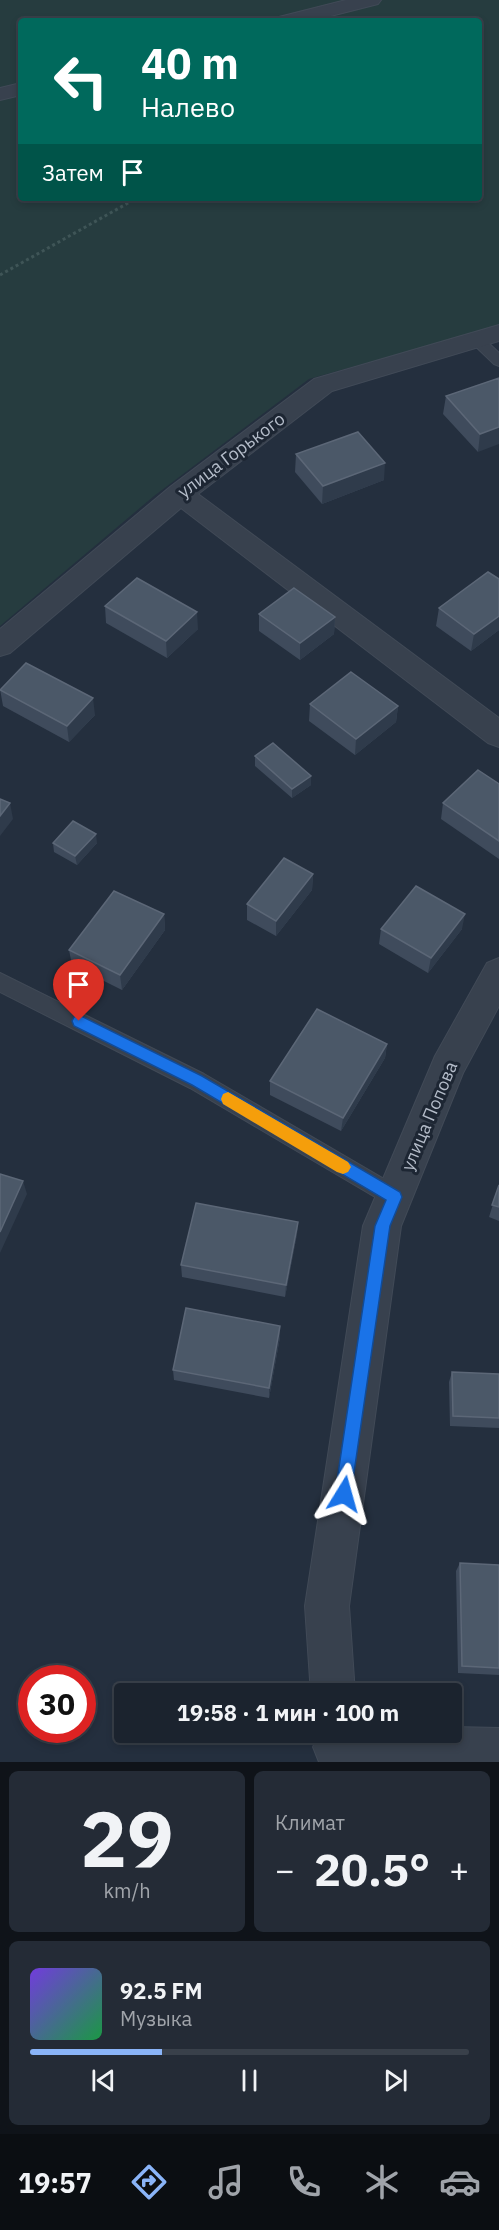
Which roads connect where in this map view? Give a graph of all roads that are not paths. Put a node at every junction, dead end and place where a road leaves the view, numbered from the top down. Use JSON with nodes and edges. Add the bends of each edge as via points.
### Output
{"nodes":[{"id":1,"x":371,"y":0,"type":"edge"},
{"id":2,"x":298,"y":18,"type":"edge"},
{"id":3,"x":18,"y":90,"type":"edge"},
{"id":4,"x":0,"y":94,"type":"edge"},
{"id":5,"x":487,"y":336,"type":"edge"},
{"id":6,"x":499,"y":361,"type":"edge"},
{"id":7,"x":180,"y":494,"type":"junction"},
{"id":8,"x":0,"y":645,"type":"edge"},
{"id":9,"x":499,"y":735,"type":"edge"},
{"id":10,"x":499,"y":974,"type":"edge"},
{"id":11,"x":0,"y":982,"type":"edge"},
{"id":12,"x":395,"y":1197,"type":"junction"},
{"id":13,"x":332,"y":1683,"type":"edge"},
{"id":14,"x":336,"y":1747,"type":"edge"},
{"id":15,"x":499,"y":1751,"type":"edge"}],
"edges":[{"from":1,"to":2,"type":"street"},
{"from":3,"to":4,"type":"street"},
{"from":5,"to":6,"type":"lane"},
{"from":5,"to":7,"type":"street","name":"улица Горького","via":[[323,385]]},
{"from":7,"to":8,"type":"street","name":"улица Горького"},
{"from":7,"to":9,"type":"street"},
{"from":10,"to":12,"type":"street","name":"улица Попова","via":[[448,1067]]},
{"from":11,"to":12,"type":"lane","via":[[197,1081]]},
{"from":12,"to":13,"type":"street","name":"улица Попова","via":[[382,1226],[327,1606]]},
{"from":14,"to":15,"type":"street"}]}
